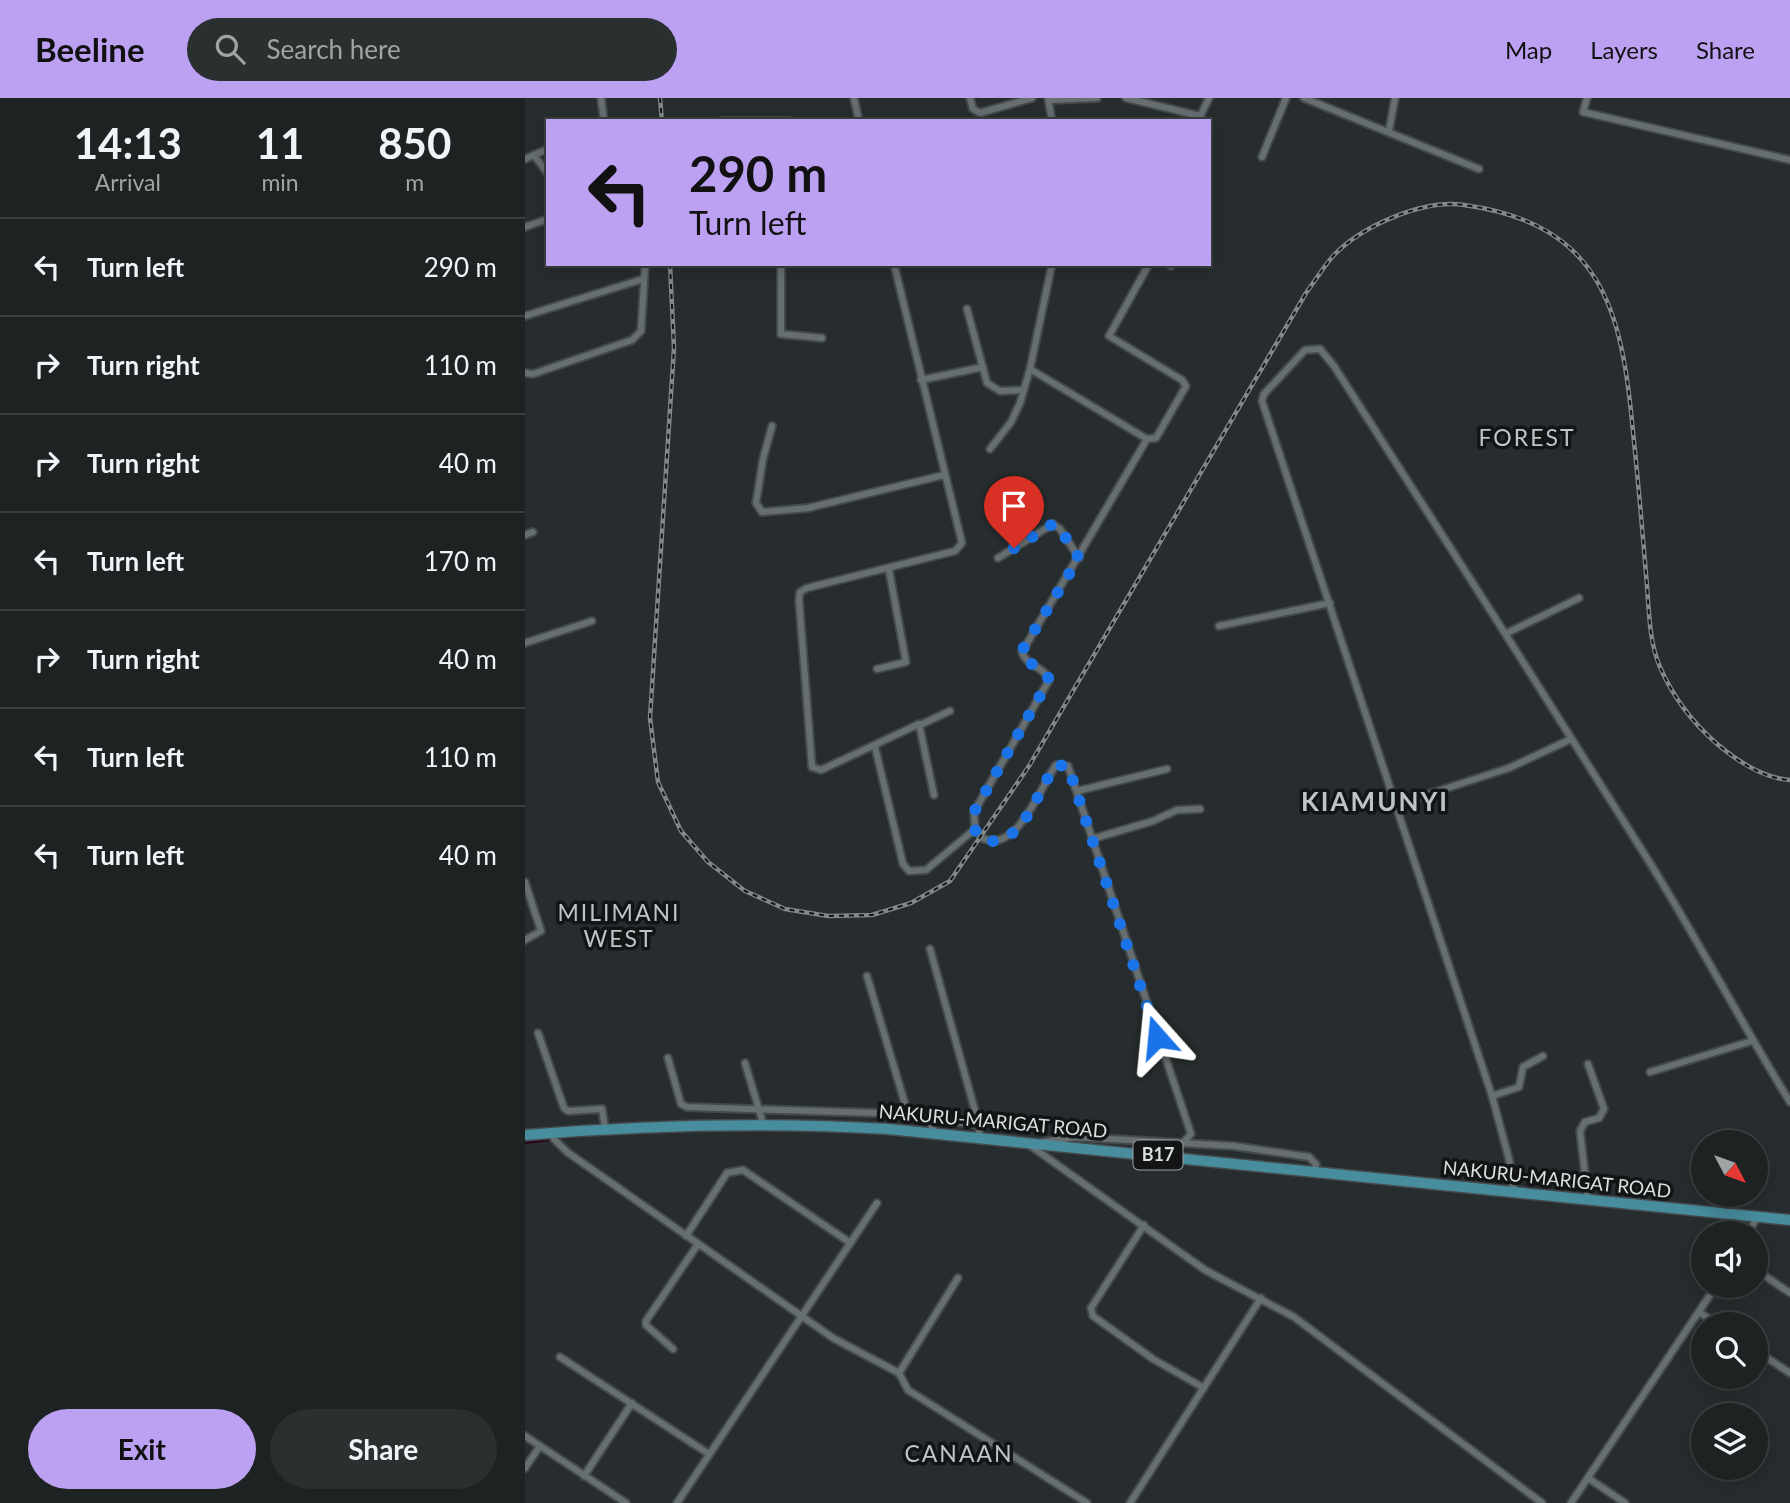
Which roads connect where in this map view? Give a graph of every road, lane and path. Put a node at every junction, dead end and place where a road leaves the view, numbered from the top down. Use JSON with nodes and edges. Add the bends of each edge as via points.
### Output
{"nodes":[{"id":1,"x":601,"y":98,"type":"edge"},
{"id":2,"x":856,"y":98,"type":"edge"},
{"id":3,"x":971,"y":98,"type":"edge"},
{"id":4,"x":1032,"y":98,"type":"edge"},
{"id":5,"x":1097,"y":98,"type":"edge"},
{"id":6,"x":1126,"y":98,"type":"edge"},
{"id":7,"x":1209,"y":98,"type":"edge"},
{"id":8,"x":1286,"y":98,"type":"edge"},
{"id":9,"x":1304,"y":98,"type":"edge"},
{"id":10,"x":1395,"y":98,"type":"edge"},
{"id":11,"x":1587,"y":98,"type":"edge"},
{"id":12,"x":1048,"y":99,"type":"edge"},
{"id":13,"x":980,"y":113,"type":"junction"},
{"id":14,"x":604,"y":119,"type":"edge"},
{"id":15,"x":859,"y":119,"type":"edge"},
{"id":16,"x":982,"y":119,"type":"edge"},
{"id":17,"x":1052,"y":119,"type":"edge"},
{"id":18,"x":1199,"y":119,"type":"edge"},
{"id":19,"x":1389,"y":131,"type":"junction"},
{"id":20,"x":546,"y":150,"type":"edge"},
{"id":21,"x":534,"y":156,"type":"junction"},
{"id":22,"x":1262,"y":157,"type":"dead end"},
{"id":23,"x":525,"y":159,"type":"edge"},
{"id":24,"x":1790,"y":160,"type":"edge"},
{"id":25,"x":1479,"y":169,"type":"dead end"},
{"id":26,"x":546,"y":171,"type":"edge"},
{"id":27,"x":546,"y":220,"type":"edge"},
{"id":28,"x":525,"y":227,"type":"edge"},
{"id":29,"x":781,"y":266,"type":"edge"},
{"id":30,"x":894,"y":266,"type":"edge"},
{"id":31,"x":1052,"y":266,"type":"edge"},
{"id":32,"x":1148,"y":266,"type":"edge"},
{"id":33,"x":645,"y":268,"type":"dead end"},
{"id":34,"x":643,"y":279,"type":"junction"},
{"id":35,"x":967,"y":309,"type":"dead end"},
{"id":36,"x":525,"y":316,"type":"edge"},
{"id":37,"x":823,"y":338,"type":"dead end"},
{"id":38,"x":983,"y":367,"type":"junction"},
{"id":39,"x":1030,"y":369,"type":"junction"},
{"id":40,"x":525,"y":373,"type":"edge"},
{"id":41,"x":921,"y":380,"type":"junction"},
{"id":42,"x":1022,"y":390,"type":"junction"},
{"id":43,"x":772,"y":426,"type":"dead end"},
{"id":44,"x":1147,"y":439,"type":"junction"},
{"id":45,"x":990,"y":449,"type":"dead end"},
{"id":46,"x":944,"y":475,"type":"junction"},
{"id":47,"x":533,"y":532,"type":"dead end"},
{"id":48,"x":525,"y":535,"type":"edge"},
{"id":49,"x":998,"y":558,"type":"dead end"},
{"id":50,"x":1079,"y":558,"type":"junction"},
{"id":51,"x":888,"y":570,"type":"junction"},
{"id":52,"x":1579,"y":598,"type":"dead end"},
{"id":53,"x":1330,"y":603,"type":"junction"},
{"id":54,"x":592,"y":621,"type":"dead end"},
{"id":55,"x":1219,"y":625,"type":"dead end"},
{"id":56,"x":1507,"y":633,"type":"junction"},
{"id":57,"x":525,"y":643,"type":"edge"},
{"id":58,"x":877,"y":670,"type":"dead end"},
{"id":59,"x":950,"y":711,"type":"dead end"},
{"id":60,"x":920,"y":725,"type":"junction"},
{"id":61,"x":1569,"y":740,"type":"junction"},
{"id":62,"x":875,"y":747,"type":"junction"},
{"id":63,"x":1167,"y":769,"type":"dead end"},
{"id":64,"x":1077,"y":791,"type":"junction"},
{"id":65,"x":934,"y":795,"type":"dead end"},
{"id":66,"x":1395,"y":805,"type":"junction"},
{"id":67,"x":1200,"y":809,"type":"dead end"},
{"id":68,"x":975,"y":830,"type":"junction"},
{"id":69,"x":1092,"y":839,"type":"junction"},
{"id":70,"x":525,"y":882,"type":"edge"},
{"id":71,"x":525,"y":940,"type":"edge"},
{"id":72,"x":930,"y":949,"type":"dead end"},
{"id":73,"x":867,"y":976,"type":"dead end"},
{"id":74,"x":538,"y":1033,"type":"dead end"},
{"id":75,"x":1752,"y":1041,"type":"junction"},
{"id":76,"x":1542,"y":1056,"type":"dead end"},
{"id":77,"x":668,"y":1058,"type":"dead end"},
{"id":78,"x":745,"y":1063,"type":"dead end"},
{"id":79,"x":1588,"y":1064,"type":"dead end"},
{"id":80,"x":1650,"y":1072,"type":"dead end"},
{"id":81,"x":1492,"y":1096,"type":"junction"},
{"id":82,"x":1790,"y":1102,"type":"edge"},
{"id":83,"x":759,"y":1109,"type":"junction"},
{"id":84,"x":908,"y":1114,"type":"junction"},
{"id":85,"x":928,"y":1118,"type":"junction"},
{"id":86,"x":763,"y":1124,"type":"junction"},
{"id":87,"x":605,"y":1128,"type":"junction"},
{"id":88,"x":979,"y":1131,"type":"junction"},
{"id":89,"x":934,"y":1132,"type":"junction"},
{"id":90,"x":553,"y":1133,"type":"junction"},
{"id":91,"x":1191,"y":1134,"type":"junction"},
{"id":92,"x":525,"y":1135,"type":"edge"},
{"id":93,"x":1026,"y":1142,"type":"junction"},
{"id":94,"x":1038,"y":1143,"type":"junction"},
{"id":95,"x":1195,"y":1145,"type":"junction"},
{"id":96,"x":1181,"y":1146,"type":"junction"},
{"id":97,"x":1315,"y":1170,"type":"junction"},
{"id":98,"x":1514,"y":1193,"type":"junction"},
{"id":99,"x":1588,"y":1202,"type":"junction"},
{"id":100,"x":877,"y":1203,"type":"dead end"},
{"id":101,"x":1757,"y":1217,"type":"junction"},
{"id":102,"x":1790,"y":1220,"type":"edge"},
{"id":103,"x":1755,"y":1221,"type":"edge"},
{"id":104,"x":1144,"y":1225,"type":"junction"},
{"id":105,"x":686,"y":1236,"type":"junction"},
{"id":106,"x":849,"y":1242,"type":"junction"},
{"id":107,"x":698,"y":1244,"type":"junction"},
{"id":108,"x":958,"y":1278,"type":"dead end"},
{"id":109,"x":1768,"y":1278,"type":"edge"},
{"id":110,"x":1790,"y":1293,"type":"edge"},
{"id":111,"x":1261,"y":1298,"type":"junction"},
{"id":112,"x":1708,"y":1298,"type":"edge"},
{"id":113,"x":1699,"y":1312,"type":"edge"},
{"id":114,"x":802,"y":1316,"type":"junction"},
{"id":115,"x":1691,"y":1324,"type":"edge"},
{"id":116,"x":673,"y":1349,"type":"dead end"},
{"id":117,"x":560,"y":1357,"type":"dead end"},
{"id":118,"x":1768,"y":1359,"type":"edge"},
{"id":119,"x":899,"y":1373,"type":"junction"},
{"id":120,"x":1790,"y":1373,"type":"edge"},
{"id":121,"x":1204,"y":1388,"type":"junction"},
{"id":122,"x":632,"y":1403,"type":"junction"},
{"id":123,"x":525,"y":1436,"type":"edge"},
{"id":124,"x":540,"y":1446,"type":"junction"},
{"id":125,"x":709,"y":1454,"type":"junction"},
{"id":126,"x":525,"y":1468,"type":"edge"},
{"id":127,"x":585,"y":1476,"type":"junction"},
{"id":128,"x":1588,"y":1478,"type":"junction"},
{"id":129,"x":626,"y":1503,"type":"edge"},
{"id":130,"x":677,"y":1503,"type":"edge"},
{"id":131,"x":1087,"y":1503,"type":"edge"},
{"id":132,"x":1130,"y":1503,"type":"edge"},
{"id":133,"x":1542,"y":1503,"type":"edge"},
{"id":134,"x":1571,"y":1503,"type":"edge"},
{"id":135,"x":1625,"y":1503,"type":"edge"}],
"edges":[{"from":1,"to":14,"type":"street"},
{"from":2,"to":15,"type":"street"},
{"from":3,"to":13,"type":"street","via":[[973,109]]},
{"from":4,"to":13,"type":"street"},
{"from":5,"to":12,"type":"street"},
{"from":6,"to":18,"type":"street"},
{"from":7,"to":18,"type":"street"},
{"from":8,"to":22,"type":"street"},
{"from":9,"to":19,"type":"street"},
{"from":10,"to":19,"type":"street"},
{"from":11,"to":24,"type":"street","via":[[1583,112]]},
{"from":12,"to":17,"type":"street"},
{"from":13,"to":16,"type":"street"},
{"from":19,"to":25,"type":"street"},
{"from":20,"to":21,"type":"street"},
{"from":21,"to":23,"type":"street"},
{"from":21,"to":26,"type":"street"},
{"from":27,"to":28,"type":"street"},
{"from":29,"to":37,"type":"street","via":[[781,334]]},
{"from":30,"to":41,"type":"street"},
{"from":31,"to":39,"type":"street"},
{"from":32,"to":44,"type":"street","via":[[1109,336],[1186,386],[1156,438]]},
{"from":33,"to":34,"type":"street"},
{"from":34,"to":36,"type":"street"},
{"from":34,"to":40,"type":"street","via":[[641,331],[632,340]]},
{"from":35,"to":38,"type":"street"},
{"from":38,"to":41,"type":"street"},
{"from":38,"to":42,"type":"street","via":[[993,388]]},
{"from":39,"to":42,"type":"street"},
{"from":39,"to":44,"type":"street"},
{"from":41,"to":46,"type":"street"},
{"from":42,"to":45,"type":"street","via":[[1011,422]]},
{"from":43,"to":46,"type":"street","via":[[756,503],[762,512],[808,508]]},
{"from":44,"to":50,"type":"street"},
{"from":46,"to":51,"type":"street","via":[[962,543],[959,548]]},
{"from":47,"to":48,"type":"street"},
{"from":49,"to":50,"type":"street","via":[[1053,524]]},
{"from":50,"to":68,"type":"street","via":[[1021,652],[1049,680],[974,812]]},
{"from":51,"to":58,"type":"street","via":[[907,662]]},
{"from":51,"to":62,"type":"street","via":[[807,588],[799,595],[812,766],[821,770]]},
{"from":52,"to":56,"type":"street"},
{"from":53,"to":55,"type":"street"},
{"from":53,"to":56,"type":"street","via":[[1262,401],[1296,357],[1315,348],[1334,366]]},
{"from":53,"to":66,"type":"street"},
{"from":54,"to":57,"type":"street"},
{"from":56,"to":61,"type":"street"},
{"from":59,"to":60,"type":"street"},
{"from":60,"to":62,"type":"street"},
{"from":60,"to":65,"type":"street"},
{"from":61,"to":66,"type":"street","via":[[1509,768]]},
{"from":61,"to":75,"type":"street","via":[[1644,854]]},
{"from":62,"to":68,"type":"street","via":[[903,864],[909,871],[926,870]]},
{"from":63,"to":64,"type":"street"},
{"from":64,"to":68,"type":"street","via":[[1068,766],[1056,765],[1019,827],[1005,839],[987,841]]},
{"from":64,"to":69,"type":"street"},
{"from":66,"to":81,"type":"street"},
{"from":67,"to":69,"type":"street","via":[[1177,810]]},
{"from":69,"to":91,"type":"street"},
{"from":70,"to":71,"type":"street","via":[[541,931]]},
{"from":72,"to":88,"type":"street"},
{"from":73,"to":84,"type":"street"},
{"from":74,"to":87,"type":"street","via":[[564,1108],[602,1109]]},
{"from":75,"to":80,"type":"street"},
{"from":75,"to":82,"type":"street"},
{"from":76,"to":81,"type":"street","via":[[1523,1067],[1519,1087]]},
{"from":77,"to":83,"type":"street","via":[[684,1106]]},
{"from":78,"to":83,"type":"street"},
{"from":79,"to":99,"type":"street","via":[[1604,1109],[1599,1118],[1582,1124],[1580,1131]]},
{"from":81,"to":98,"type":"street"},
{"from":83,"to":84,"type":"street"},
{"from":83,"to":86,"type":"street"},
{"from":84,"to":85,"type":"street"},
{"from":85,"to":88,"type":"street"},
{"from":85,"to":89,"type":"street"},
{"from":86,"to":87,"type":"main road","name":"NAKURU-MARIGAT ROAD","number":"B17"},
{"from":86,"to":89,"type":"main road","name":"NAKURU-MARIGAT ROAD","number":"B17"},
{"from":87,"to":90,"type":"main road","name":"NAKURU-MARIGAT ROAD","number":"B17"},
{"from":88,"to":89,"type":"main road","name":"NAKURU-MARIGAT ROAD","number":"B17"},
{"from":88,"to":93,"type":"main road","name":"NAKURU-MARIGAT ROAD","number":"B17"},
{"from":90,"to":92,"type":"main road","name":"NAKURU-MARIGAT ROAD","number":"B17"},
{"from":90,"to":105,"type":"street","via":[[566,1152]]},
{"from":91,"to":95,"type":"street"},
{"from":91,"to":96,"type":"street"},
{"from":93,"to":94,"type":"main road","name":"NAKURU-MARIGAT ROAD","number":"B17"},
{"from":93,"to":104,"type":"street"},
{"from":94,"to":96,"type":"street","via":[[1076,1137]]},
{"from":94,"to":97,"type":"main road","name":"NAKURU-MARIGAT ROAD","number":"B17"},
{"from":95,"to":96,"type":"street"},
{"from":95,"to":97,"type":"street","via":[[1309,1157]]},
{"from":97,"to":98,"type":"main road","name":"NAKURU-MARIGAT ROAD","number":"B17"},
{"from":98,"to":99,"type":"main road","name":"NAKURU-MARIGAT ROAD","number":"B17"},
{"from":99,"to":101,"type":"main road","name":"NAKURU-MARIGAT ROAD","number":"B17"},
{"from":100,"to":106,"type":"street"},
{"from":101,"to":102,"type":"main road","name":"NAKURU-MARIGAT ROAD","number":"B17"},
{"from":101,"to":103,"type":"street"},
{"from":104,"to":111,"type":"street","via":[[1205,1270]]},
{"from":104,"to":121,"type":"street","via":[[1091,1308],[1093,1316]]},
{"from":105,"to":106,"type":"street","via":[[727,1173],[737,1169]]},
{"from":105,"to":107,"type":"street"},
{"from":106,"to":114,"type":"street"},
{"from":107,"to":114,"type":"street"},
{"from":107,"to":116,"type":"street","via":[[646,1321]]},
{"from":108,"to":119,"type":"street"},
{"from":109,"to":110,"type":"street"},
{"from":111,"to":121,"type":"street"},
{"from":111,"to":133,"type":"street","via":[[1314,1332]]},
{"from":112,"to":113,"type":"street"},
{"from":114,"to":119,"type":"street"},
{"from":114,"to":125,"type":"street"},
{"from":115,"to":128,"type":"street"},
{"from":117,"to":122,"type":"street"},
{"from":118,"to":120,"type":"street"},
{"from":119,"to":131,"type":"street","via":[[908,1391]]},
{"from":121,"to":132,"type":"street"},
{"from":122,"to":125,"type":"street"},
{"from":122,"to":127,"type":"street"},
{"from":123,"to":124,"type":"street"},
{"from":124,"to":126,"type":"street"},
{"from":124,"to":127,"type":"street"},
{"from":125,"to":130,"type":"street"},
{"from":127,"to":129,"type":"street"},
{"from":128,"to":134,"type":"street"},
{"from":128,"to":135,"type":"street"}]}
